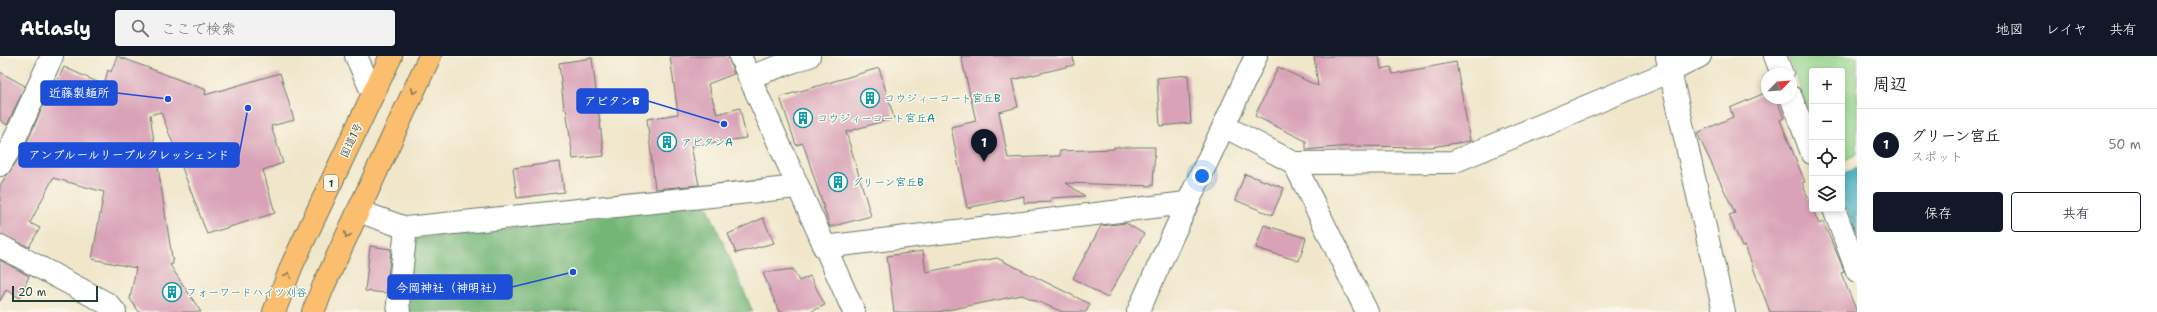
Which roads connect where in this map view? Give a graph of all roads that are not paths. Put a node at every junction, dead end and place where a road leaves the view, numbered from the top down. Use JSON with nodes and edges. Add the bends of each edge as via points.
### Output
{"nodes":[{"id":1,"x":52,"y":56,"type":"edge"},
{"id":2,"x":356,"y":56,"type":"edge"},
{"id":3,"x":391,"y":56,"type":"edge"},
{"id":4,"x":430,"y":56,"type":"edge"},
{"id":5,"x":740,"y":56,"type":"edge"},
{"id":6,"x":809,"y":56,"type":"edge"},
{"id":7,"x":1256,"y":56,"type":"edge"},
{"id":8,"x":1700,"y":56,"type":"edge"},
{"id":9,"x":1775,"y":56,"type":"edge"},
{"id":10,"x":1668,"y":64,"type":"edge"},
{"id":11,"x":1780,"y":68,"type":"edge"},
{"id":12,"x":749,"y":78,"type":"junction"},
{"id":13,"x":373,"y":94,"type":"junction"},
{"id":14,"x":1793,"y":104,"type":"edge"},
{"id":15,"x":1224,"y":126,"type":"junction"},
{"id":16,"x":1809,"y":145,"type":"edge"},
{"id":17,"x":1294,"y":163,"type":"junction"},
{"id":18,"x":0,"y":165,"type":"edge"},
{"id":19,"x":797,"y":187,"type":"junction"},
{"id":20,"x":1186,"y":203,"type":"junction"},
{"id":21,"x":358,"y":211,"type":"junction"},
{"id":22,"x":1835,"y":212,"type":"edge"},
{"id":23,"x":406,"y":228,"type":"junction"},
{"id":24,"x":0,"y":246,"type":"edge"},
{"id":25,"x":824,"y":247,"type":"junction"},
{"id":26,"x":1857,"y":270,"type":"edge"},
{"id":27,"x":115,"y":312,"type":"edge"},
{"id":28,"x":274,"y":312,"type":"edge"},
{"id":29,"x":313,"y":312,"type":"edge"},
{"id":30,"x":399,"y":312,"type":"edge"},
{"id":31,"x":854,"y":312,"type":"edge"},
{"id":32,"x":1138,"y":312,"type":"edge"},
{"id":33,"x":1367,"y":312,"type":"edge"},
{"id":34,"x":1724,"y":312,"type":"edge"}],
"edges":[{"from":1,"to":18,"type":"street","via":[[11,147]]},
{"from":2,"to":13,"type":"street"},
{"from":3,"to":13,"type":"highway","name":"国道1号","number":"1"},
{"from":4,"to":21,"type":"highway","one_way":true},
{"from":5,"to":12,"type":"street"},
{"from":6,"to":12,"type":"street"},
{"from":7,"to":15,"type":"street"},
{"from":8,"to":10,"type":"street"},
{"from":9,"to":11,"type":"street"},
{"from":10,"to":17,"type":"street","via":[[1453,162]]},
{"from":10,"to":34,"type":"street"},
{"from":12,"to":19,"type":"street"},
{"from":28,"to":13,"type":"highway","name":"国道1号","number":"1","one_way":true,"via":[[292,265]]},
{"from":14,"to":16,"type":"street"},
{"from":15,"to":17,"type":"street"},
{"from":15,"to":20,"type":"street"},
{"from":17,"to":33,"type":"street"},
{"from":19,"to":23,"type":"street"},
{"from":19,"to":25,"type":"street"},
{"from":20,"to":25,"type":"street"},
{"from":20,"to":32,"type":"street"},
{"from":21,"to":23,"type":"street"},
{"from":21,"to":29,"type":"highway","one_way":true},
{"from":22,"to":26,"type":"street"},
{"from":23,"to":30,"type":"street"},
{"from":24,"to":27,"type":"street","via":[[108,304]]},
{"from":25,"to":31,"type":"street"}]}
